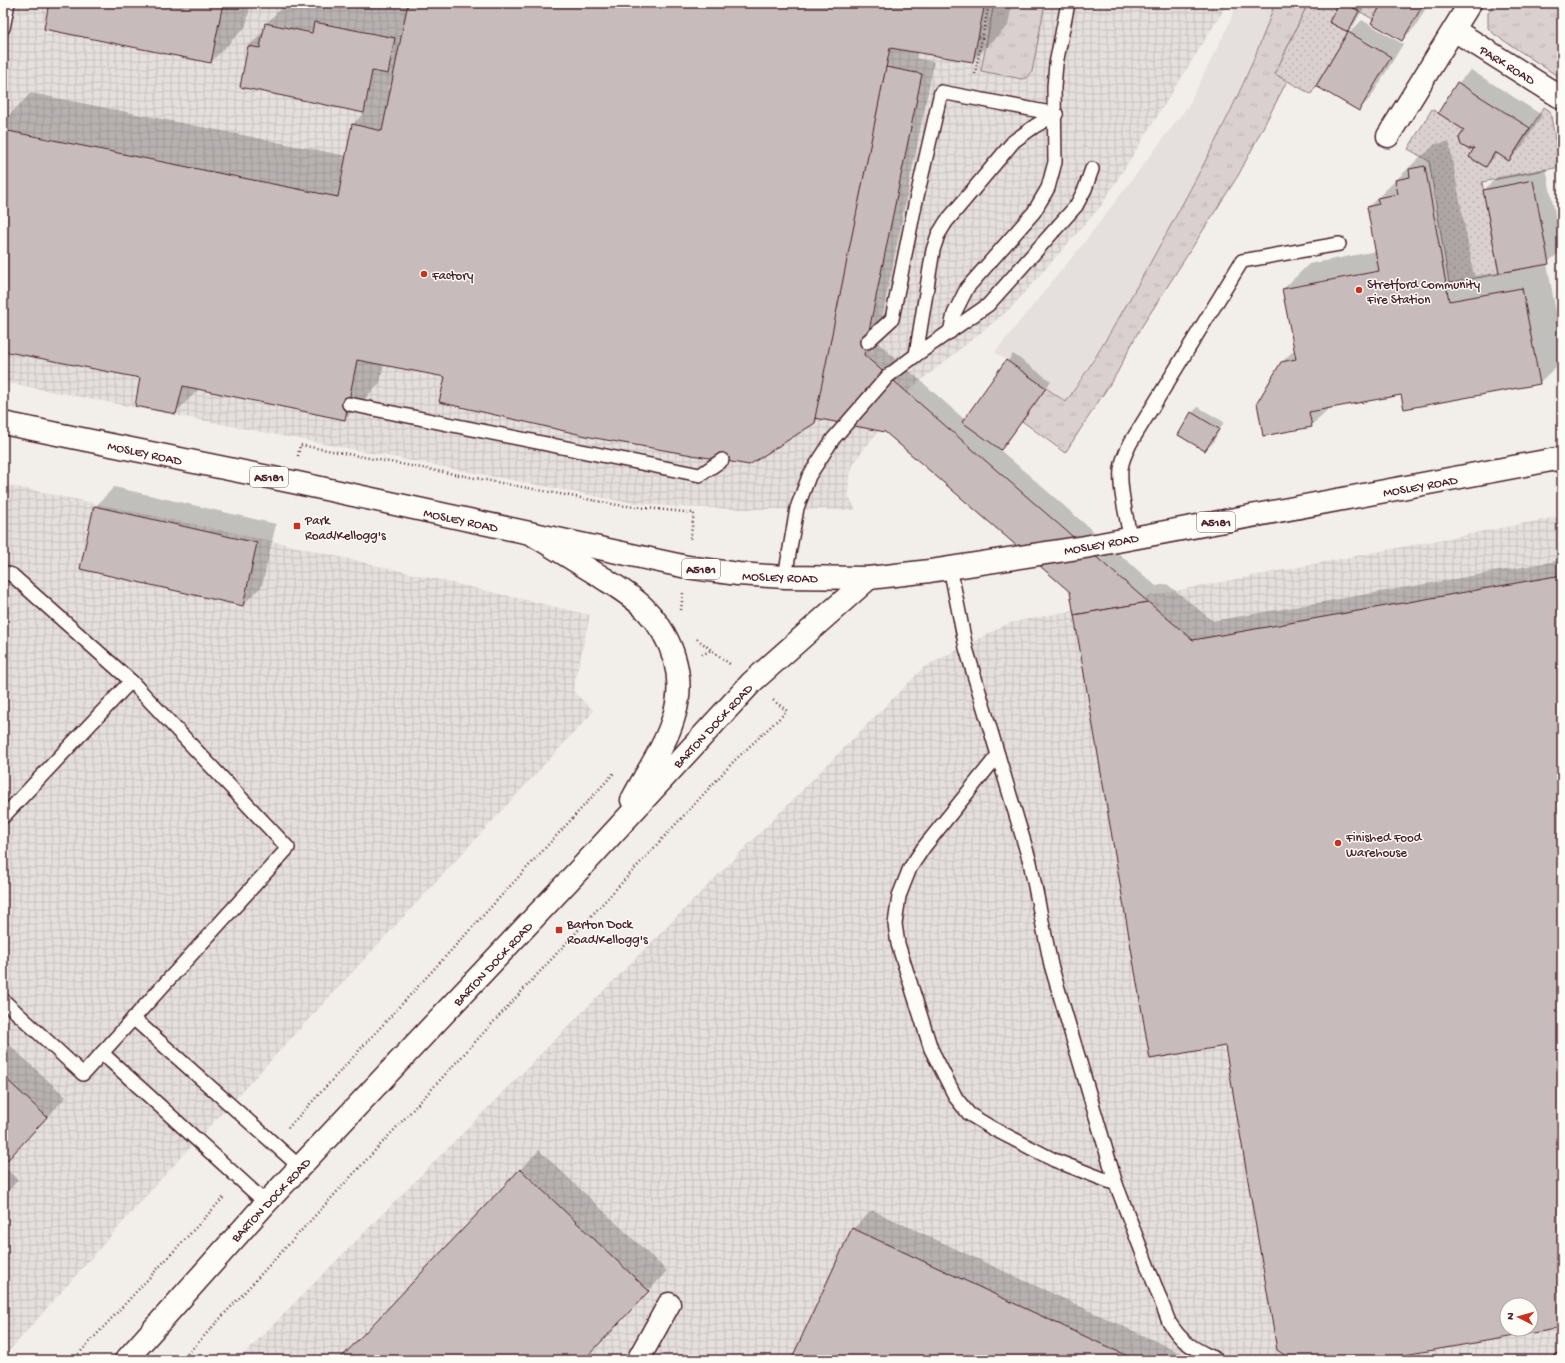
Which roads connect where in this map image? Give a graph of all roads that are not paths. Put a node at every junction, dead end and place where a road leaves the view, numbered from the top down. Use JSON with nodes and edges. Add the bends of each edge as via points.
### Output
{"nodes":[{"id":1,"x":8,"y":3,"type":"edge"},
{"id":2,"x":1068,"y":3,"type":"edge"},
{"id":3,"x":1470,"y":3,"type":"edge"},
{"id":4,"x":3,"y":28,"type":"edge"},
{"id":5,"x":1454,"y":30,"type":"junction"},
{"id":6,"x":1562,"y":98,"type":"edge"},
{"id":7,"x":1056,"y":114,"type":"junction"},
{"id":8,"x":1388,"y":136,"type":"dead end"},
{"id":9,"x":1092,"y":169,"type":"dead end"},
{"id":10,"x":1339,"y":244,"type":"dead end"},
{"id":11,"x":950,"y":332,"type":"junction"},
{"id":12,"x":867,"y":342,"type":"dead end"},
{"id":13,"x":916,"y":355,"type":"junction"},
{"id":14,"x":348,"y":404,"type":"dead end"},
{"id":15,"x":3,"y":423,"type":"edge"},
{"id":16,"x":1562,"y":458,"type":"edge"},
{"id":17,"x":722,"y":460,"type":"dead end"},
{"id":18,"x":535,"y":536,"type":"junction"},
{"id":19,"x":1130,"y":538,"type":"junction"},
{"id":20,"x":950,"y":568,"type":"junction"},
{"id":21,"x":3,"y":572,"type":"edge"},
{"id":22,"x":785,"y":577,"type":"junction"},
{"id":23,"x":869,"y":578,"type":"junction"},
{"id":24,"x":131,"y":681,"type":"junction"},
{"id":25,"x":998,"y":755,"type":"junction"},
{"id":26,"x":3,"y":817,"type":"edge"},
{"id":27,"x":618,"y":826,"type":"junction"},
{"id":28,"x":3,"y":1000,"type":"edge"},
{"id":29,"x":133,"y":1018,"type":"junction"},
{"id":30,"x":102,"y":1053,"type":"junction"},
{"id":31,"x":300,"y":1167,"type":"junction"},
{"id":32,"x":1116,"y":1184,"type":"junction"},
{"id":33,"x":266,"y":1202,"type":"junction"},
{"id":34,"x":669,"y":1304,"type":"dead end"},
{"id":35,"x":126,"y":1360,"type":"edge"},
{"id":36,"x":638,"y":1360,"type":"edge"},
{"id":37,"x":1217,"y":1360,"type":"edge"}],
"edges":[{"from":1,"to":4,"type":"lane"},
{"from":2,"to":7,"type":"lane","via":[[1056,64]]},
{"from":3,"to":5,"type":"main road"},
{"from":5,"to":6,"type":"main road","name":"PARK ROAD"},
{"from":5,"to":8,"type":"main road"},
{"from":7,"to":11,"type":"lane","via":[[1055,162],[1048,188],[1034,212],[967,288],[957,307]]},
{"from":7,"to":12,"type":"lane","via":[[941,92],[914,205],[892,319]]},
{"from":7,"to":13,"type":"lane","via":[[1014,141],[938,235],[933,250]]},
{"from":9,"to":11,"type":"lane","via":[[1083,193],[1064,221],[988,305]]},
{"from":10,"to":19,"type":"lane","via":[[1242,261],[1125,454],[1121,469]]},
{"from":11,"to":13,"type":"lane"},
{"from":13,"to":22,"type":"lane","via":[[888,376],[866,400],[833,439],[812,470],[797,508]]},
{"from":14,"to":17,"type":"lane","via":[[700,475]]},
{"from":15,"to":18,"type":"main road","name":"MOSLEY ROAD","number":"A5181","via":[[293,482]]},
{"from":16,"to":19,"type":"main road","name":"MOSLEY ROAD","number":"A5181"},
{"from":18,"to":22,"type":"main road","name":"MOSLEY ROAD","number":"A5181","via":[[687,568]]},
{"from":18,"to":27,"type":"main road","via":[[626,592],[646,609],[657,622],[671,647],[677,666],[679,686],[674,716]]},
{"from":19,"to":20,"type":"main road","name":"MOSLEY ROAD","number":"A5181"},
{"from":20,"to":23,"type":"main road","name":"MOSLEY ROAD","number":"A5181"},
{"from":20,"to":25,"type":"lane","via":[[966,648]]},
{"from":21,"to":24,"type":"lane","via":[[12,575]]},
{"from":22,"to":23,"type":"main road","name":"MOSLEY ROAD","number":"A5181"},
{"from":23,"to":27,"type":"main road","name":"BARTON DOCK ROAD","via":[[752,682]]},
{"from":24,"to":26,"type":"lane"},
{"from":24,"to":29,"type":"lane","via":[[288,848]]},
{"from":25,"to":32,"type":"lane","via":[[1030,862],[1051,965]]},
{"from":25,"to":32,"type":"lane","via":[[910,868],[898,896],[895,924],[898,944],[931,1049],[956,1098],[969,1114],[1054,1160]]},
{"from":27,"to":31,"type":"main road","name":"BARTON DOCK ROAD"},
{"from":28,"to":30,"type":"lane","via":[[83,1074]]},
{"from":29,"to":30,"type":"lane"},
{"from":29,"to":31,"type":"lane"},
{"from":30,"to":33,"type":"lane"},
{"from":31,"to":33,"type":"main road","name":"BARTON DOCK ROAD"},
{"from":32,"to":37,"type":"lane","via":[[1169,1322],[1178,1337],[1188,1346]]},
{"from":33,"to":35,"type":"main road","name":"BARTON DOCK ROAD"},
{"from":34,"to":36,"type":"main road"}]}
